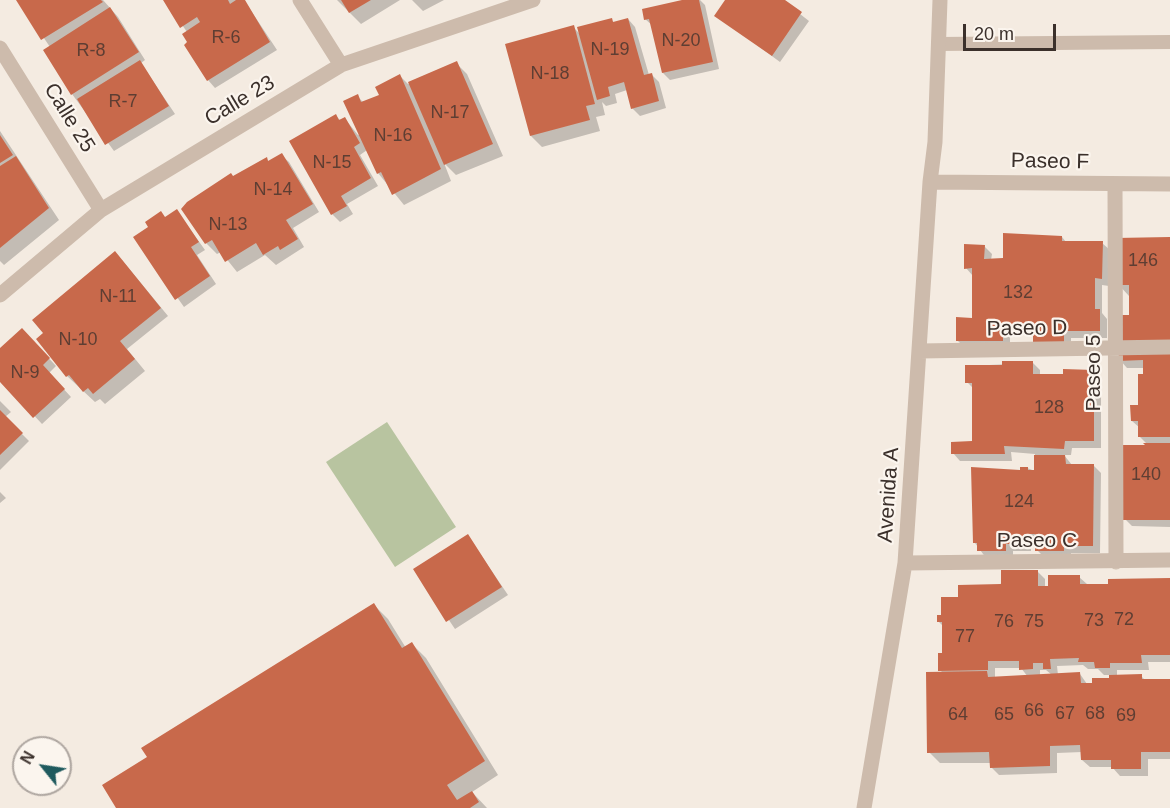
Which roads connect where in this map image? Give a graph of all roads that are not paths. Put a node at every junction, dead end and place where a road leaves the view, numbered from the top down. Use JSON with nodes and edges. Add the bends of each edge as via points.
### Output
{"nodes":[{"id":1,"x":300,"y":0,"type":"edge"},
{"id":2,"x":533,"y":0,"type":"edge"},
{"id":3,"x":940,"y":0,"type":"edge"},
{"id":4,"x":1170,"y":42,"type":"edge"},
{"id":5,"x":938,"y":44,"type":"junction"},
{"id":6,"x":0,"y":48,"type":"edge"},
{"id":7,"x":341,"y":65,"type":"junction"},
{"id":8,"x":930,"y":182,"type":"junction"},
{"id":9,"x":1115,"y":184,"type":"junction"},
{"id":10,"x":1170,"y":184,"type":"edge"},
{"id":11,"x":101,"y":210,"type":"junction"},
{"id":12,"x":0,"y":295,"type":"edge"},
{"id":13,"x":1170,"y":347,"type":"edge"},
{"id":14,"x":1114,"y":349,"type":"junction"},
{"id":15,"x":920,"y":351,"type":"junction"},
{"id":16,"x":1170,"y":560,"type":"edge"},
{"id":17,"x":1116,"y":562,"type":"junction"},
{"id":18,"x":905,"y":563,"type":"junction"},
{"id":19,"x":864,"y":808,"type":"edge"}],
"edges":[{"from":1,"to":7,"type":"street"},
{"from":2,"to":7,"type":"street","name":"Calle 23"},
{"from":3,"to":5,"type":"street"},
{"from":4,"to":5,"type":"lane"},
{"from":5,"to":8,"type":"street","name":"Avenida A"},
{"from":6,"to":11,"type":"street","name":"Calle 25"},
{"from":7,"to":11,"type":"street","name":"Calle 23"},
{"from":8,"to":9,"type":"street","name":"Paseo F"},
{"from":8,"to":15,"type":"street","name":"Avenida A"},
{"from":9,"to":10,"type":"street","name":"Paseo F"},
{"from":9,"to":14,"type":"street","name":"Paseo 5"},
{"from":11,"to":12,"type":"street","name":"Calle 23"},
{"from":13,"to":14,"type":"street","name":"Paseo D"},
{"from":14,"to":15,"type":"street","name":"Paseo D"},
{"from":14,"to":17,"type":"street","name":"Paseo 5"},
{"from":15,"to":18,"type":"street","name":"Avenida A"},
{"from":16,"to":17,"type":"street","name":"Paseo C"},
{"from":17,"to":18,"type":"street","name":"Paseo C"},
{"from":18,"to":19,"type":"street","name":"Avenida A"}]}
